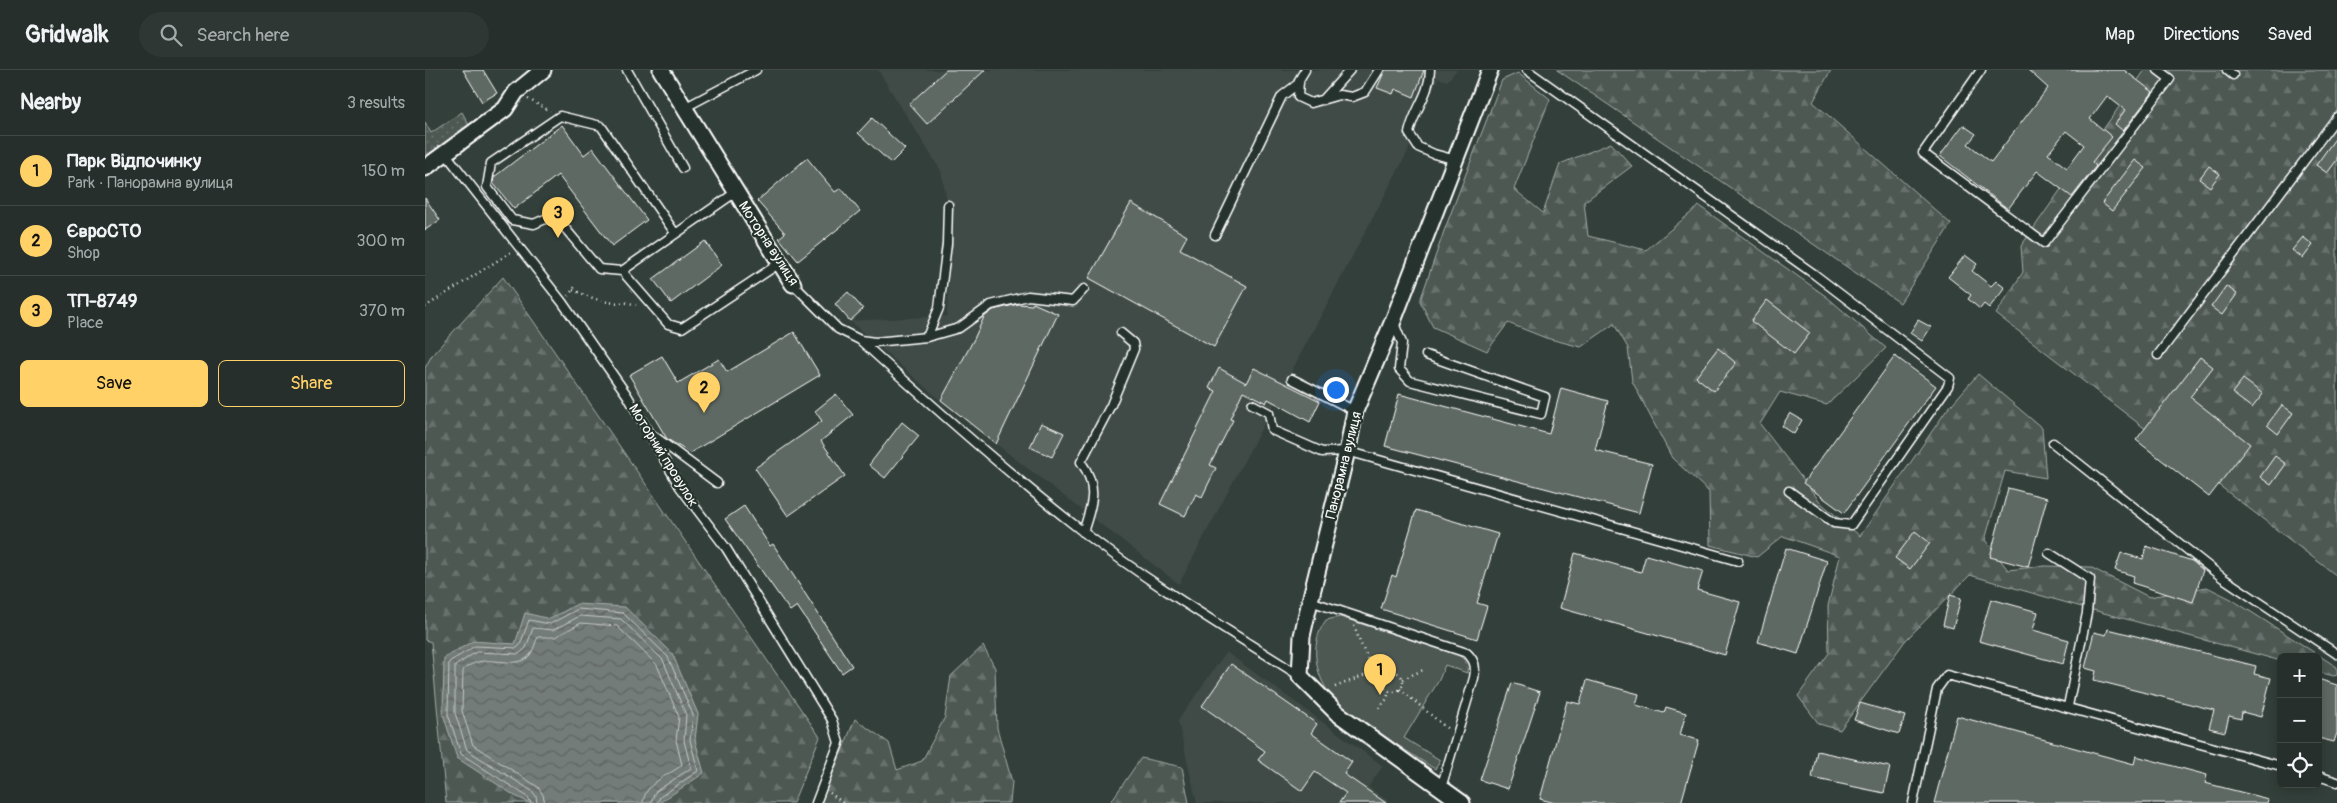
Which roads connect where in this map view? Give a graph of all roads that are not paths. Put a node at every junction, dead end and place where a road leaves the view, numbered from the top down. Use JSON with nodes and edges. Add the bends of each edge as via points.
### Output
{"nodes":[{"id":1,"x":543,"y":70,"type":"edge"},
{"id":2,"x":627,"y":70,"type":"edge"},
{"id":3,"x":661,"y":70,"type":"edge"},
{"id":4,"x":757,"y":70,"type":"edge"},
{"id":5,"x":1307,"y":70,"type":"edge"},
{"id":6,"x":1350,"y":70,"type":"edge"},
{"id":7,"x":1379,"y":70,"type":"edge"},
{"id":8,"x":1430,"y":70,"type":"edge"},
{"id":9,"x":1490,"y":70,"type":"edge"},
{"id":10,"x":1527,"y":70,"type":"edge"},
{"id":11,"x":1981,"y":70,"type":"edge"},
{"id":12,"x":2158,"y":70,"type":"edge"},
{"id":13,"x":1299,"y":82,"type":"junction"},
{"id":14,"x":1323,"y":100,"type":"junction"},
{"id":15,"x":684,"y":108,"type":"junction"},
{"id":16,"x":2337,"y":117,"type":"edge"},
{"id":17,"x":446,"y":154,"type":"junction"},
{"id":18,"x":1456,"y":160,"type":"junction"},
{"id":19,"x":425,"y":168,"type":"edge"},
{"id":20,"x":683,"y":168,"type":"dead end"},
{"id":21,"x":736,"y":192,"type":"junction"},
{"id":22,"x":948,"y":205,"type":"dead end"},
{"id":23,"x":675,"y":233,"type":"junction"},
{"id":24,"x":1215,"y":235,"type":"dead end"},
{"id":25,"x":780,"y":263,"type":"junction"},
{"id":26,"x":623,"y":270,"type":"junction"},
{"id":27,"x":793,"y":284,"type":"joint"},
{"id":28,"x":1084,"y":290,"type":"dead end"},
{"id":29,"x":1393,"y":321,"type":"junction"},
{"id":30,"x":1121,"y":333,"type":"dead end"},
{"id":31,"x":927,"y":337,"type":"junction"},
{"id":32,"x":860,"y":340,"type":"junction"},
{"id":33,"x":1426,"y":355,"type":"dead end"},
{"id":34,"x":2158,"y":355,"type":"dead end"},
{"id":35,"x":1292,"y":379,"type":"dead end"},
{"id":36,"x":1252,"y":404,"type":"dead end"},
{"id":37,"x":1355,"y":411,"type":"junction"},
{"id":38,"x":650,"y":434,"type":"junction"},
{"id":39,"x":2053,"y":443,"type":"dead end"},
{"id":40,"x":1347,"y":451,"type":"junction"},
{"id":41,"x":717,"y":483,"type":"dead end"},
{"id":42,"x":1789,"y":491,"type":"dead end"},
{"id":43,"x":1083,"y":532,"type":"junction"},
{"id":44,"x":2049,"y":553,"type":"dead end"},
{"id":45,"x":1738,"y":561,"type":"dead end"},
{"id":46,"x":1310,"y":601,"type":"junction"},
{"id":47,"x":2337,"y":654,"type":"edge"},
{"id":48,"x":1300,"y":676,"type":"junction"},
{"id":49,"x":2068,"y":706,"type":"junction"},
{"id":50,"x":2277,"y":765,"type":"edge"},
{"id":51,"x":2322,"y":777,"type":"edge"},
{"id":52,"x":2337,"y":782,"type":"edge"},
{"id":53,"x":1441,"y":788,"type":"junction"},
{"id":54,"x":816,"y":803,"type":"edge"},
{"id":55,"x":1462,"y":803,"type":"edge"},
{"id":56,"x":1913,"y":803,"type":"edge"}],
"edges":[{"from":1,"to":17,"type":"street","via":[[529,77],[505,109]]},
{"from":2,"to":20,"type":"lane"},
{"from":3,"to":15,"type":"street","name":"Моторна вулиця"},
{"from":4,"to":15,"type":"lane"},
{"from":5,"to":13,"type":"lane"},
{"from":6,"to":14,"type":"lane"},
{"from":7,"to":14,"type":"lane","via":[[1365,92]]},
{"from":8,"to":18,"type":"lane","via":[[1430,84],[1413,117],[1409,133],[1418,147]]},
{"from":9,"to":18,"type":"street","name":"Панорамна вулиця"},
{"from":10,"to":42,"type":"lane","via":[[1814,274],[1950,378],[1948,386],[1851,525],[1834,523]]},
{"from":11,"to":12,"type":"lane","via":[[1923,152],[2044,243],[2170,79]]},
{"from":13,"to":14,"type":"lane","via":[[1298,98],[1311,103]]},
{"from":13,"to":24,"type":"lane","via":[[1283,96]]},
{"from":15,"to":21,"type":"street","name":"Моторна вулиця"},
{"from":16,"to":34,"type":"lane"},
{"from":17,"to":19,"type":"street"},
{"from":17,"to":38,"type":"lane","name":"Моторний провулок","via":[[562,302]]},
{"from":18,"to":29,"type":"street","name":"Панорамна вулиця"},
{"from":21,"to":23,"type":"lane"},
{"from":21,"to":25,"type":"street","name":"Моторна вулиця"},
{"from":22,"to":31,"type":"lane","via":[[939,308]]},
{"from":23,"to":26,"type":"lane"},
{"from":23,"to":26,"type":"lane","via":[[601,126],[560,116],[491,163],[487,187],[512,220],[534,224],[554,215],[599,269]]},
{"from":25,"to":26,"type":"lane","via":[[682,328],[667,324]]},
{"from":25,"to":27,"type":"street","name":"Моторна вулиця"},
{"from":27,"to":32,"type":"lane","name":"Моторна вулиця","via":[[838,329]]},
{"from":28,"to":31,"type":"lane","name":"Моторна вулиця","via":[[1073,301],[1028,296],[991,304],[959,328]]},
{"from":29,"to":33,"type":"lane","via":[[1402,343],[1399,369],[1410,381],[1541,414],[1545,397]]},
{"from":29,"to":37,"type":"street","name":"Панорамна вулиця"},
{"from":30,"to":43,"type":"lane","via":[[1133,343],[1134,349],[1111,405],[1081,462],[1089,473],[1093,503]]},
{"from":31,"to":32,"type":"lane","name":"Моторна вулиця","via":[[875,342]]},
{"from":32,"to":43,"type":"lane","via":[[931,406]]},
{"from":35,"to":37,"type":"lane"},
{"from":36,"to":40,"type":"lane","via":[[1269,413],[1273,430],[1321,452]]},
{"from":37,"to":40,"type":"street","name":"Панорамна вулиця"},
{"from":38,"to":41,"type":"lane"},
{"from":38,"to":54,"type":"lane","name":"Моторний провулок","via":[[681,487],[726,548],[833,720],[839,743]]},
{"from":39,"to":47,"type":"lane","via":[[2223,578]]},
{"from":40,"to":45,"type":"lane"},
{"from":40,"to":46,"type":"street","name":"Панорамна вулиця"},
{"from":43,"to":48,"type":"lane","via":[[1162,588]]},
{"from":44,"to":49,"type":"lane","via":[[2090,579],[2087,613]]},
{"from":46,"to":48,"type":"street","name":"Панорамна вулиця","via":[[1302,636]]},
{"from":46,"to":53,"type":"lane","via":[[1467,653],[1472,658],[1474,678]]},
{"from":48,"to":53,"type":"street","via":[[1337,713]]},
{"from":49,"to":50,"type":"lane"},
{"from":49,"to":56,"type":"lane","via":[[1947,674],[1937,689]]},
{"from":51,"to":52,"type":"lane"},
{"from":53,"to":55,"type":"street"}]}
